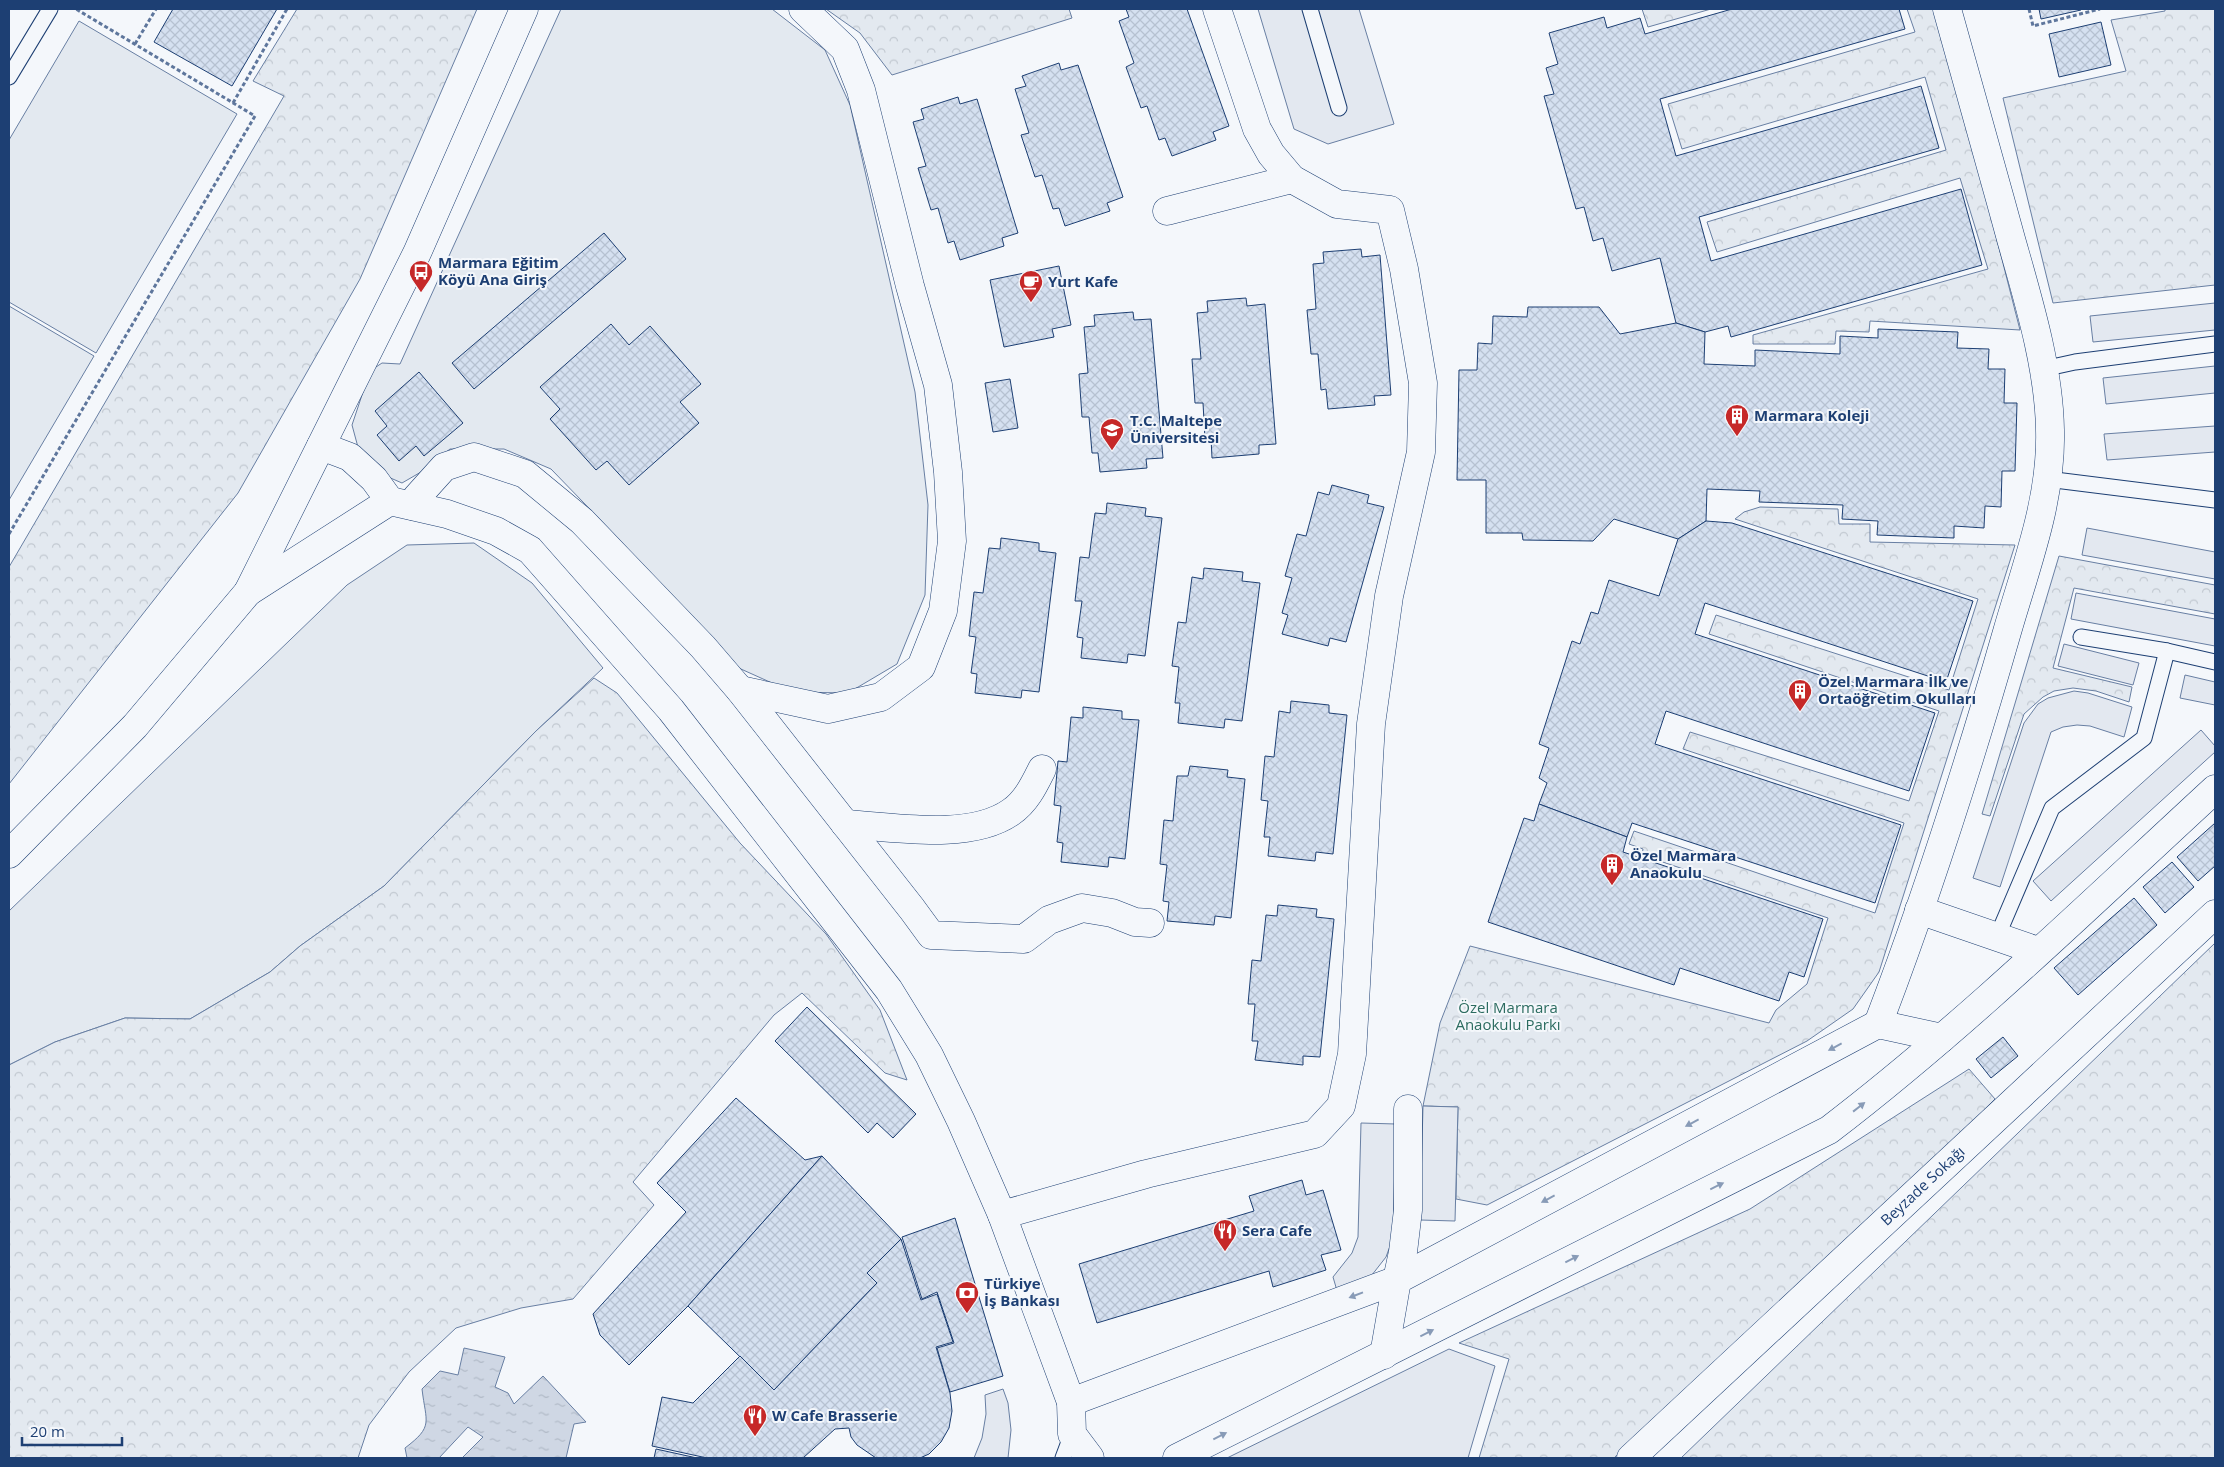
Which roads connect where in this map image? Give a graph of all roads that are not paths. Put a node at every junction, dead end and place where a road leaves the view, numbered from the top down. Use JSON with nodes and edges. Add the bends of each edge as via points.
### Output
{"nodes":[{"id":1,"x":50,"y":9,"type":"edge"},
{"id":2,"x":524,"y":9,"type":"edge"},
{"id":3,"x":803,"y":9,"type":"edge"},
{"id":4,"x":1217,"y":9,"type":"edge"},
{"id":5,"x":1310,"y":9,"type":"edge"},
{"id":6,"x":1947,"y":9,"type":"edge"},
{"id":7,"x":9,"y":77,"type":"edge"},
{"id":8,"x":1339,"y":108,"type":"dead end"},
{"id":9,"x":1292,"y":179,"type":"junction"},
{"id":10,"x":1167,"y":211,"type":"dead end"},
{"id":11,"x":2215,"y":344,"type":"edge"},
{"id":12,"x":2043,"y":369,"type":"junction"},
{"id":13,"x":321,"y":446,"type":"junction"},
{"id":14,"x":2048,"y":479,"type":"junction"},
{"id":15,"x":2215,"y":500,"type":"edge"},
{"id":16,"x":402,"y":504,"type":"junction"},
{"id":17,"x":248,"y":592,"type":"junction"},
{"id":18,"x":2081,"y":637,"type":"dead end"},
{"id":19,"x":2167,"y":651,"type":"junction"},
{"id":20,"x":2215,"y":662,"type":"edge"},
{"id":21,"x":740,"y":690,"type":"junction"},
{"id":22,"x":1042,"y":769,"type":"dead end"},
{"id":23,"x":2215,"y":790,"type":"edge"},
{"id":24,"x":845,"y":824,"type":"junction"},
{"id":25,"x":9,"y":854,"type":"edge"},
{"id":26,"x":1919,"y":910,"type":"junction"},
{"id":27,"x":2215,"y":914,"type":"edge"},
{"id":28,"x":1150,"y":923,"type":"dead end"},
{"id":29,"x":1997,"y":937,"type":"junction"},
{"id":30,"x":2038,"y":951,"type":"junction"},
{"id":31,"x":1878,"y":1024,"type":"junction"},
{"id":32,"x":1942,"y":1038,"type":"junction"},
{"id":33,"x":1408,"y":1109,"type":"dead end"},
{"id":34,"x":1002,"y":1215,"type":"junction"},
{"id":35,"x":1396,"y":1280,"type":"junction"},
{"id":36,"x":1384,"y":1355,"type":"junction"},
{"id":37,"x":1071,"y":1402,"type":"junction"},
{"id":38,"x":1068,"y":1446,"type":"edge"},
{"id":39,"x":1090,"y":1458,"type":"edge"},
{"id":40,"x":1177,"y":1458,"type":"edge"},
{"id":41,"x":1631,"y":1458,"type":"edge"}],
"edges":[{"from":1,"to":7,"type":"lane"},
{"from":2,"to":13,"type":"street","via":[[417,253]]},
{"from":3,"to":21,"type":"street","via":[[845,49],[861,90],[938,385],[952,541],[943,611],[921,668],[881,697],[828,709]]},
{"from":4,"to":9,"type":"street","via":[[1257,129],[1271,154]]},
{"from":5,"to":8,"type":"lane"},
{"from":6,"to":12,"type":"street","via":[[2027,297]]},
{"from":9,"to":10,"type":"street"},
{"from":9,"to":34,"type":"street","via":[[1336,204],[1390,210],[1404,269],[1423,383],[1421,452],[1389,596],[1371,724],[1352,1054],[1341,1106],[1315,1134],[1146,1174]]},
{"from":11,"to":12,"type":"lane"},
{"from":12,"to":14,"type":"street","via":[[2050,428]]},
{"from":13,"to":16,"type":"street","via":[[350,458]]},
{"from":13,"to":17,"type":"street"},
{"from":14,"to":15,"type":"lane"},
{"from":14,"to":26,"type":"street","via":[[1978,734]]},
{"from":16,"to":17,"type":"street"},
{"from":16,"to":21,"type":"street","via":[[417,497],[444,467],[474,457],[525,474],[582,521]]},
{"from":16,"to":34,"type":"street","via":[[447,514],[496,532],[530,550],[671,710],[889,990],[929,1055]]},
{"from":17,"to":25,"type":"street","via":[[135,726]]},
{"from":18,"to":19,"type":"lane"},
{"from":19,"to":20,"type":"lane"},
{"from":19,"to":29,"type":"lane","via":[[2144,738],[2052,808]]},
{"from":21,"to":24,"type":"street"},
{"from":22,"to":24,"type":"street","via":[[1028,794],[1011,812],[981,826],[933,829]]},
{"from":23,"to":30,"type":"street"},
{"from":24,"to":28,"type":"street","via":[[931,935],[1024,940],[1049,920],[1082,908]]},
{"from":26,"to":29,"type":"street"},
{"from":26,"to":31,"type":"street"},
{"from":27,"to":41,"type":"street","name":"Beyzade Sokağı"},
{"from":29,"to":30,"type":"street"},
{"from":30,"to":32,"type":"street"},
{"from":31,"to":32,"type":"street"},
{"from":31,"to":35,"type":"street","one_way":true},
{"from":36,"to":32,"type":"street","one_way":true,"via":[[1829,1130],[1895,1080]]},
{"from":33,"to":35,"type":"street","via":[[1408,1210]]},
{"from":34,"to":37,"type":"street"},
{"from":35,"to":36,"type":"street"},
{"from":35,"to":37,"type":"street","one_way":true},
{"from":40,"to":36,"type":"street","one_way":true},
{"from":37,"to":38,"type":"street"},
{"from":38,"to":39,"type":"street"}]}
